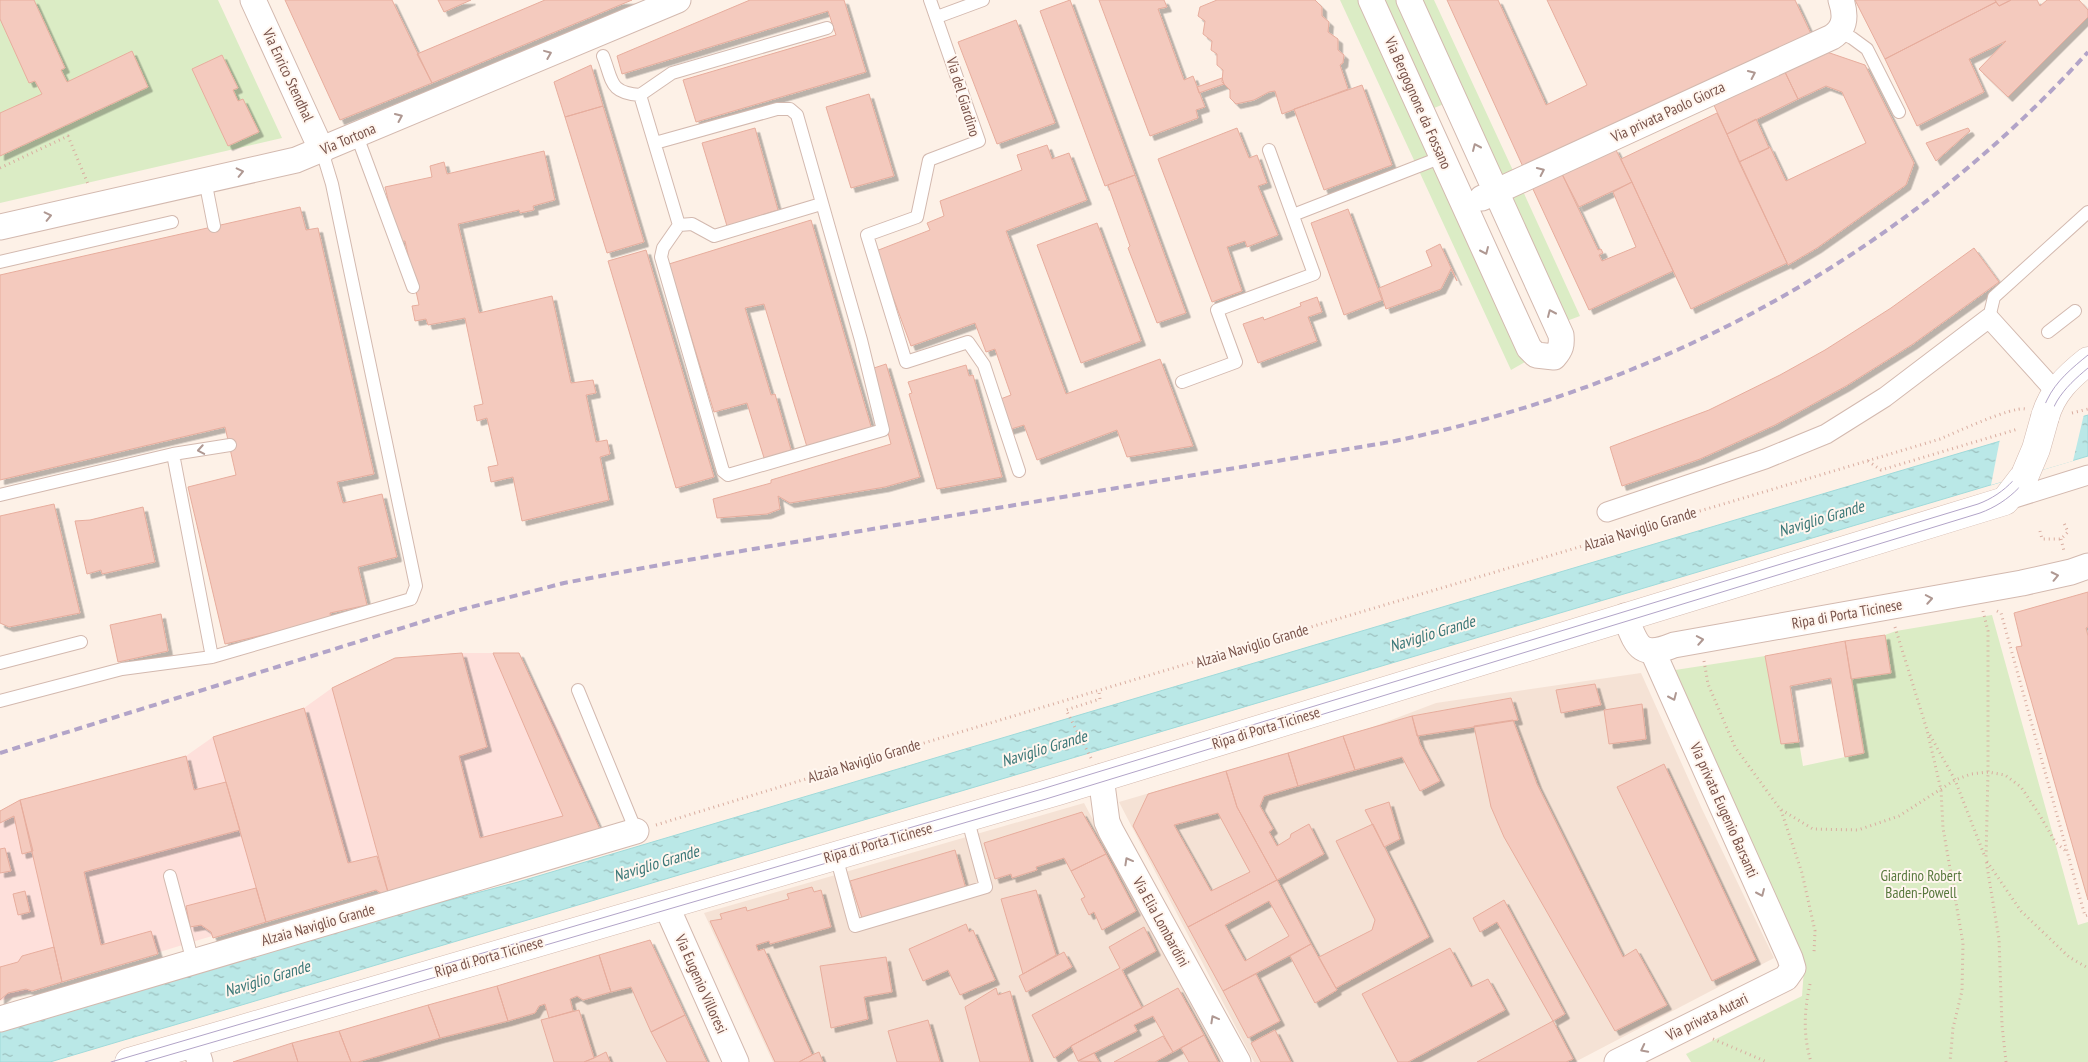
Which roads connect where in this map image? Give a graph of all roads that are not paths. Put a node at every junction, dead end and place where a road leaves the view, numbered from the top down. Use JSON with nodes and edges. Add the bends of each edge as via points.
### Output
{"nodes":[{"id":1,"x":253,"y":0,"type":"edge"},
{"id":2,"x":678,"y":0,"type":"edge"},
{"id":3,"x":930,"y":0,"type":"edge"},
{"id":4,"x":983,"y":0,"type":"edge"},
{"id":5,"x":1371,"y":0,"type":"edge"},
{"id":6,"x":1409,"y":0,"type":"edge"},
{"id":7,"x":1841,"y":0,"type":"edge"},
{"id":8,"x":937,"y":17,"type":"junction"},
{"id":9,"x":827,"y":28,"type":"dead end"},
{"id":10,"x":1839,"y":32,"type":"junction"},
{"id":11,"x":603,"y":56,"type":"dead end"},
{"id":12,"x":640,"y":95,"type":"junction"},
{"id":13,"x":1899,"y":112,"type":"dead end"},
{"id":14,"x":357,"y":136,"type":"junction"},
{"id":15,"x":655,"y":143,"type":"junction"},
{"id":16,"x":322,"y":150,"type":"junction"},
{"id":17,"x":1269,"y":150,"type":"dead end"},
{"id":18,"x":1442,"y":157,"type":"junction"},
{"id":19,"x":205,"y":180,"type":"junction"},
{"id":20,"x":1496,"y":191,"type":"junction"},
{"id":21,"x":821,"y":204,"type":"junction"},
{"id":22,"x":1464,"y":206,"type":"junction"},
{"id":23,"x":2088,"y":212,"type":"edge"},
{"id":24,"x":1293,"y":215,"type":"junction"},
{"id":25,"x":172,"y":222,"type":"dead end"},
{"id":26,"x":679,"y":225,"type":"junction"},
{"id":27,"x":214,"y":226,"type":"dead end"},
{"id":28,"x":0,"y":227,"type":"edge"},
{"id":29,"x":0,"y":262,"type":"edge"},
{"id":30,"x":413,"y":287,"type":"dead end"},
{"id":31,"x":2075,"y":311,"type":"dead end"},
{"id":32,"x":1989,"y":318,"type":"junction"},
{"id":33,"x":2048,"y":332,"type":"dead end"},
{"id":34,"x":2088,"y":360,"type":"edge"},
{"id":35,"x":1182,"y":382,"type":"dead end"},
{"id":36,"x":2048,"y":413,"type":"junction"},
{"id":37,"x":230,"y":445,"type":"dead end"},
{"id":38,"x":173,"y":454,"type":"junction"},
{"id":39,"x":1019,"y":471,"type":"dead end"},
{"id":40,"x":2088,"y":475,"type":"edge"},
{"id":41,"x":0,"y":494,"type":"edge"},
{"id":42,"x":2005,"y":501,"type":"junction"},
{"id":43,"x":1607,"y":512,"type":"dead end"},
{"id":44,"x":2088,"y":566,"type":"edge"},
{"id":45,"x":1625,"y":616,"type":"junction"},
{"id":46,"x":81,"y":642,"type":"dead end"},
{"id":47,"x":1653,"y":652,"type":"junction"},
{"id":48,"x":212,"y":657,"type":"junction"},
{"id":49,"x":0,"y":663,"type":"edge"},
{"id":50,"x":578,"y":690,"type":"dead end"},
{"id":51,"x":0,"y":700,"type":"edge"},
{"id":52,"x":1098,"y":771,"type":"junction"},
{"id":53,"x":967,"y":817,"type":"junction"},
{"id":54,"x":636,"y":831,"type":"joint"},
{"id":55,"x":836,"y":856,"type":"junction"},
{"id":56,"x":170,"y":876,"type":"dead end"},
{"id":57,"x":666,"y":905,"type":"junction"},
{"id":58,"x":193,"y":962,"type":"junction"},
{"id":59,"x":1805,"y":969,"type":"joint"},
{"id":60,"x":0,"y":1019,"type":"edge"},
{"id":61,"x":197,"y":1052,"type":"edge"},
{"id":62,"x":129,"y":1062,"type":"edge"},
{"id":63,"x":736,"y":1062,"type":"edge"},
{"id":64,"x":1238,"y":1062,"type":"edge"},
{"id":65,"x":1617,"y":1062,"type":"edge"}],
"edges":[{"from":1,"to":16,"type":"street","name":"Via Enrico Stendhal"},
{"from":14,"to":2,"type":"street","name":"Via Tortona","one_way":true},
{"from":3,"to":8,"type":"lane","name":"Via del Giardino"},
{"from":4,"to":8,"type":"lane"},
{"from":5,"to":18,"type":"street","name":"Via Bergognone da Fossano"},
{"from":20,"to":6,"type":"street","name":"Via Bergognone da Fossano","one_way":true},
{"from":7,"to":10,"type":"street","via":[[1845,12]]},
{"from":8,"to":39,"type":"lane","name":"Via del Giardino","via":[[979,141],[929,160],[917,217],[867,235],[906,362],[968,342],[984,365]]},
{"from":9,"to":12,"type":"lane","via":[[672,73]]},
{"from":10,"to":13,"type":"lane","via":[[1867,49]]},
{"from":20,"to":10,"type":"street","name":"Via privata Paolo Giorza","one_way":true},
{"from":11,"to":12,"type":"lane","via":[[619,92]]},
{"from":12,"to":15,"type":"lane"},
{"from":14,"to":16,"type":"street","name":"Via Tortona"},
{"from":14,"to":30,"type":"lane"},
{"from":15,"to":21,"type":"lane","via":[[777,109],[790,109],[796,115]]},
{"from":15,"to":26,"type":"lane"},
{"from":19,"to":16,"type":"street","name":"Via Tortona","one_way":true,"via":[[296,160]]},
{"from":16,"to":48,"type":"lane","via":[[332,184],[416,586],[411,599]]},
{"from":17,"to":24,"type":"lane"},
{"from":18,"to":22,"type":"street","name":"Via Bergognone da Fossano"},
{"from":18,"to":24,"type":"lane"},
{"from":19,"to":27,"type":"lane"},
{"from":28,"to":19,"type":"street","name":"Via Tortona","one_way":true},
{"from":20,"to":22,"type":"street"},
{"from":22,"to":20,"type":"street","name":"Via Bergognone da Fossano","one_way":true,"via":[[1529,348],[1536,355],[1554,357],[1562,344],[1561,335]]},
{"from":21,"to":26,"type":"lane","via":[[714,236],[692,224]]},
{"from":21,"to":26,"type":"lane","via":[[883,430],[728,475],[723,471],[661,256]]},
{"from":23,"to":32,"type":"lane","via":[[1994,297]]},
{"from":24,"to":35,"type":"lane","via":[[1314,274],[1217,310],[1236,362]]},
{"from":25,"to":29,"type":"lane"},
{"from":31,"to":33,"type":"lane"},
{"from":32,"to":36,"type":"street"},
{"from":32,"to":43,"type":"street","via":[[1884,397],[1826,434],[1765,459]]},
{"from":34,"to":36,"type":"street","via":[[2064,381]]},
{"from":36,"to":42,"type":"street","bridge":true,"via":[[2025,475]]},
{"from":37,"to":38,"type":"lane","one_way":true},
{"from":38,"to":41,"type":"lane"},
{"from":38,"to":48,"type":"lane"},
{"from":40,"to":42,"type":"street","name":"Ripa di Porta Ticinese"},
{"from":42,"to":45,"type":"street","name":"Ripa di Porta Ticinese"},
{"from":47,"to":44,"type":"street","name":"Ripa di Porta Ticinese","one_way":true,"via":[[1674,645],[2030,581]]},
{"from":45,"to":47,"type":"street","via":[[1637,644]]},
{"from":45,"to":52,"type":"street","name":"Ripa di Porta Ticinese"},
{"from":46,"to":49,"type":"lane"},
{"from":47,"to":59,"type":"street","name":"Via privata Eugenio Barsanti","one_way":true,"via":[[1790,958]]},
{"from":48,"to":51,"type":"lane","via":[[122,668]]},
{"from":50,"to":54,"type":"lane"},
{"from":52,"to":53,"type":"street","name":"Ripa di Porta Ticinese"},
{"from":64,"to":52,"type":"street","name":"Via Elia Lombardini","one_way":true,"via":[[1111,831]]},
{"from":53,"to":55,"type":"street","name":"Ripa di Porta Ticinese"},
{"from":53,"to":55,"type":"lane","via":[[986,887],[855,926]]},
{"from":54,"to":58,"type":"street","name":"Alzaia Naviglio Grande"},
{"from":55,"to":57,"type":"street","name":"Ripa di Porta Ticinese"},
{"from":56,"to":58,"type":"lane"},
{"from":57,"to":61,"type":"street","name":"Ripa di Porta Ticinese"},
{"from":57,"to":63,"type":"street","name":"Via Eugenio Villoresi"},
{"from":58,"to":60,"type":"street","name":"Alzaia Naviglio Grande"},
{"from":59,"to":65,"type":"street","name":"Via privata Autari","one_way":true},
{"from":61,"to":62,"type":"street","name":"Ripa di Porta Ticinese"}]}
